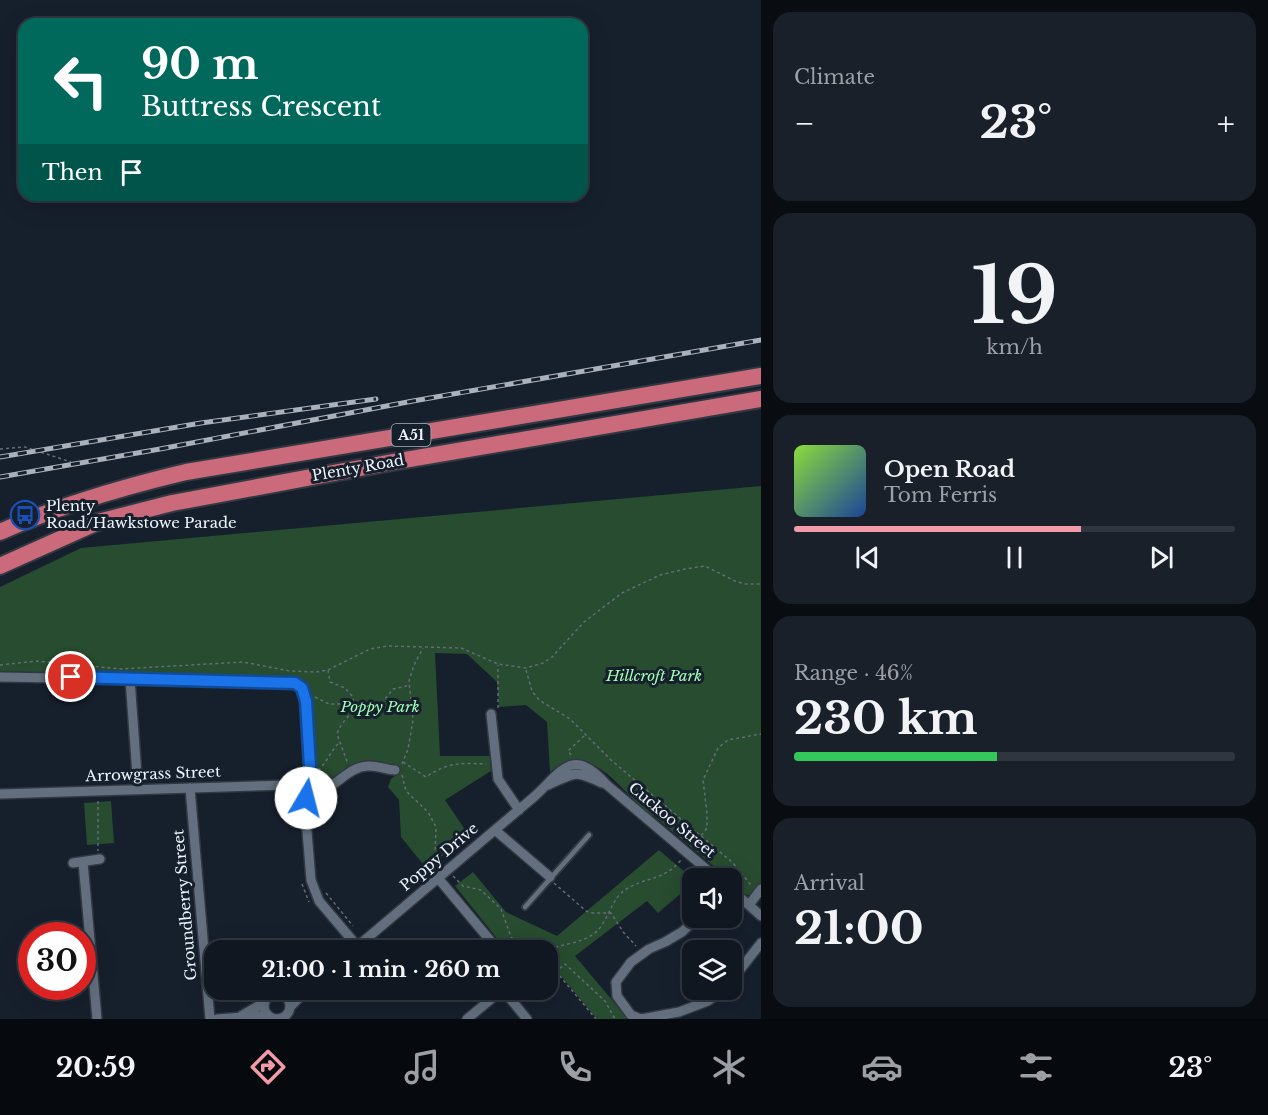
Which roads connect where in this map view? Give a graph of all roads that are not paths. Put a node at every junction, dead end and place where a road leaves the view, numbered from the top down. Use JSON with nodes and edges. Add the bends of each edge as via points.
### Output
{"nodes":[{"id":1,"x":761,"y":376,"type":"edge"},
{"id":2,"x":761,"y":399,"type":"edge"},
{"id":3,"x":0,"y":532,"type":"edge"},
{"id":4,"x":0,"y":566,"type":"edge"},
{"id":5,"x":0,"y":677,"type":"edge"},
{"id":6,"x":130,"y":679,"type":"junction"},
{"id":7,"x":494,"y":713,"type":"road end"},
{"id":8,"x":576,"y":769,"type":"joint"},
{"id":9,"x":395,"y":770,"type":"dead end"},
{"id":10,"x":189,"y":788,"type":"junction"},
{"id":11,"x":138,"y":789,"type":"junction"},
{"id":12,"x":307,"y":789,"type":"junction"},
{"id":13,"x":0,"y":794,"type":"edge"},
{"id":14,"x":519,"y":810,"type":"junction"},
{"id":15,"x":495,"y":830,"type":"junction"},
{"id":16,"x":589,"y":835,"type":"dead end"},
{"id":17,"x":99,"y":860,"type":"road end"},
{"id":18,"x":83,"y":862,"type":"junction"},
{"id":19,"x":73,"y":863,"type":"dead end"},
{"id":20,"x":705,"y":868,"type":"edge"},
{"id":21,"x":438,"y":878,"type":"junction"},
{"id":22,"x":550,"y":878,"type":"junction"},
{"id":23,"x":760,"y":890,"type":"edge"},
{"id":24,"x":742,"y":899,"type":"edge"},
{"id":25,"x":749,"y":905,"type":"junction"},
{"id":26,"x":525,"y":907,"type":"dead end"},
{"id":27,"x":761,"y":916,"type":"edge"},
{"id":28,"x":686,"y":928,"type":"edge"},
{"id":29,"x":348,"y":940,"type":"edge"},
{"id":30,"x":366,"y":940,"type":"edge"},
{"id":31,"x":490,"y":940,"type":"edge"},
{"id":32,"x":761,"y":943,"type":"edge"},
{"id":33,"x":742,"y":967,"type":"edge"},
{"id":34,"x":299,"y":1000,"type":"edge"},
{"id":35,"x":491,"y":1000,"type":"edge"},
{"id":36,"x":511,"y":1000,"type":"edge"},
{"id":37,"x":709,"y":1000,"type":"edge"},
{"id":38,"x":265,"y":1002,"type":"joint"},
{"id":39,"x":289,"y":1013,"type":"edge"},
{"id":40,"x":239,"y":1017,"type":"junction"},
{"id":41,"x":273,"y":1017,"type":"edge"},
{"id":42,"x":98,"y":1019,"type":"edge"},
{"id":43,"x":210,"y":1019,"type":"edge"},
{"id":44,"x":217,"y":1019,"type":"edge"},
{"id":45,"x":467,"y":1019,"type":"edge"},
{"id":46,"x":527,"y":1019,"type":"edge"}],
"edges":[{"from":1,"to":3,"type":"highway","name":"Plenty Road","number":"A51","via":[[186,472],[94,496]]},
{"from":2,"to":4,"type":"highway","name":"Plenty Road","number":"A51","via":[[172,503],[98,522]]},
{"from":5,"to":6,"type":"street"},
{"from":6,"to":11,"type":"street"},
{"from":6,"to":12,"type":"street","via":[[299,685],[306,697],[310,767]]},
{"from":7,"to":14,"type":"street","via":[[495,765],[501,787]]},
{"from":8,"to":14,"type":"street","name":"Poppy Drive","via":[[545,786]]},
{"from":8,"to":20,"type":"street","name":"Cuckoo Street","via":[[607,785]]},
{"from":9,"to":12,"type":"street","via":[[368,766],[351,770],[328,788]]},
{"from":10,"to":11,"type":"street","name":"Arrowgrass Street"},
{"from":10,"to":12,"type":"street","name":"Arrowgrass Street","via":[[286,785]]},
{"from":10,"to":43,"type":"street","name":"Groundberry Street"},
{"from":11,"to":13,"type":"street","name":"Arrowgrass Street"},
{"from":12,"to":29,"type":"street","via":[[305,807],[313,888]]},
{"from":14,"to":15,"type":"street","name":"Poppy Drive"},
{"from":15,"to":21,"type":"street","name":"Poppy Drive"},
{"from":15,"to":22,"type":"street"},
{"from":16,"to":22,"type":"lane"},
{"from":17,"to":18,"type":"street"},
{"from":18,"to":19,"type":"street"},
{"from":18,"to":42,"type":"street"},
{"from":21,"to":30,"type":"street","name":"Poppy Drive"},
{"from":21,"to":31,"type":"street"},
{"from":22,"to":26,"type":"lane"},
{"from":23,"to":25,"type":"street"},
{"from":24,"to":25,"type":"street"},
{"from":25,"to":27,"type":"street"},
{"from":28,"to":37,"type":"street","via":[[626,967],[616,986],[619,1000],[640,1019],[679,1012]]},
{"from":32,"to":33,"type":"street"},
{"from":34,"to":39,"type":"street"},
{"from":35,"to":45,"type":"street"},
{"from":36,"to":46,"type":"street"},
{"from":38,"to":40,"type":"street"},
{"from":38,"to":41,"type":"street","via":[[265,1009]]},
{"from":39,"to":41,"type":"street"},
{"from":40,"to":41,"type":"street"},
{"from":40,"to":44,"type":"street"}]}
